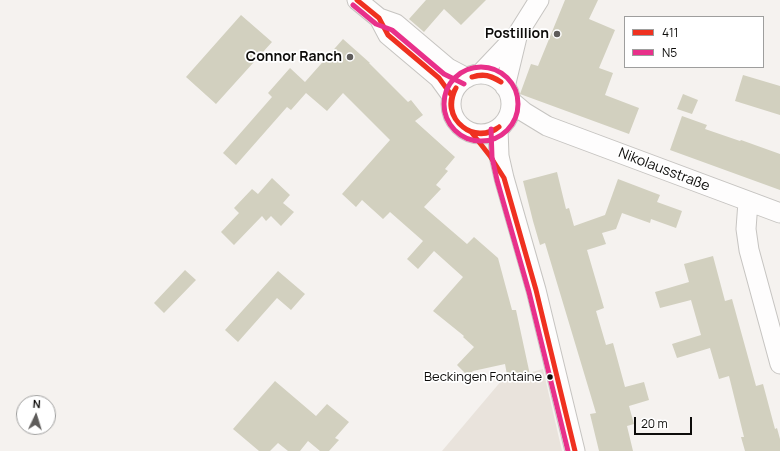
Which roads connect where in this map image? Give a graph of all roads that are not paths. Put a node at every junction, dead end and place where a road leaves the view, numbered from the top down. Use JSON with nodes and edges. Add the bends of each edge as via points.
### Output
{"nodes":[{"id":1,"x":357,"y":0,"type":"edge"},
{"id":2,"x":539,"y":0,"type":"edge"},
{"id":3,"x":379,"y":18,"type":"junction"},
{"id":4,"x":517,"y":36,"type":"junction"},
{"id":5,"x":473,"y":76,"type":"junction"},
{"id":6,"x":508,"y":94,"type":"junction"},
{"id":7,"x":452,"y":96,"type":"junction"},
{"id":8,"x":547,"y":126,"type":"junction"},
{"id":9,"x":501,"y":127,"type":"junction"},
{"id":10,"x":472,"y":133,"type":"junction"},
{"id":11,"x":504,"y":178,"type":"junction"},
{"id":12,"x":748,"y":202,"type":"junction"},
{"id":13,"x":780,"y":213,"type":"edge"},
{"id":14,"x":780,"y":364,"type":"edge"},
{"id":15,"x":575,"y":451,"type":"edge"}],
"edges":[{"from":1,"to":3,"type":"street"},
{"from":2,"to":4,"type":"street"},
{"from":3,"to":5,"type":"street","via":[[396,24],[448,68]]},
{"from":3,"to":7,"type":"street","via":[[388,35],[439,78]]},
{"from":4,"to":5,"type":"street"},
{"from":4,"to":6,"type":"street"},
{"from":5,"to":6,"type":"street","via":[[490,75],[498,80]]},
{"from":5,"to":7,"type":"street","via":[[462,81]]},
{"from":6,"to":8,"type":"street","name":"Nikolausstraße","via":[[524,112]]},
{"from":6,"to":9,"type":"street","via":[[510,114]]},
{"from":7,"to":10,"type":"street","via":[[451,106],[457,122]]},
{"from":8,"to":9,"type":"street","name":"Nikolausstraße","via":[[526,123]]},
{"from":8,"to":12,"type":"street","name":"Nikolausstraße"},
{"from":9,"to":10,"type":"street","via":[[486,134]]},
{"from":9,"to":11,"type":"street","via":[[499,156]]},
{"from":10,"to":11,"type":"street"},
{"from":11,"to":15,"type":"street","via":[[536,290]]},
{"from":12,"to":13,"type":"street","name":"Nikolausstraße"},
{"from":12,"to":14,"type":"street","via":[[746,229],[749,250]]}]}
